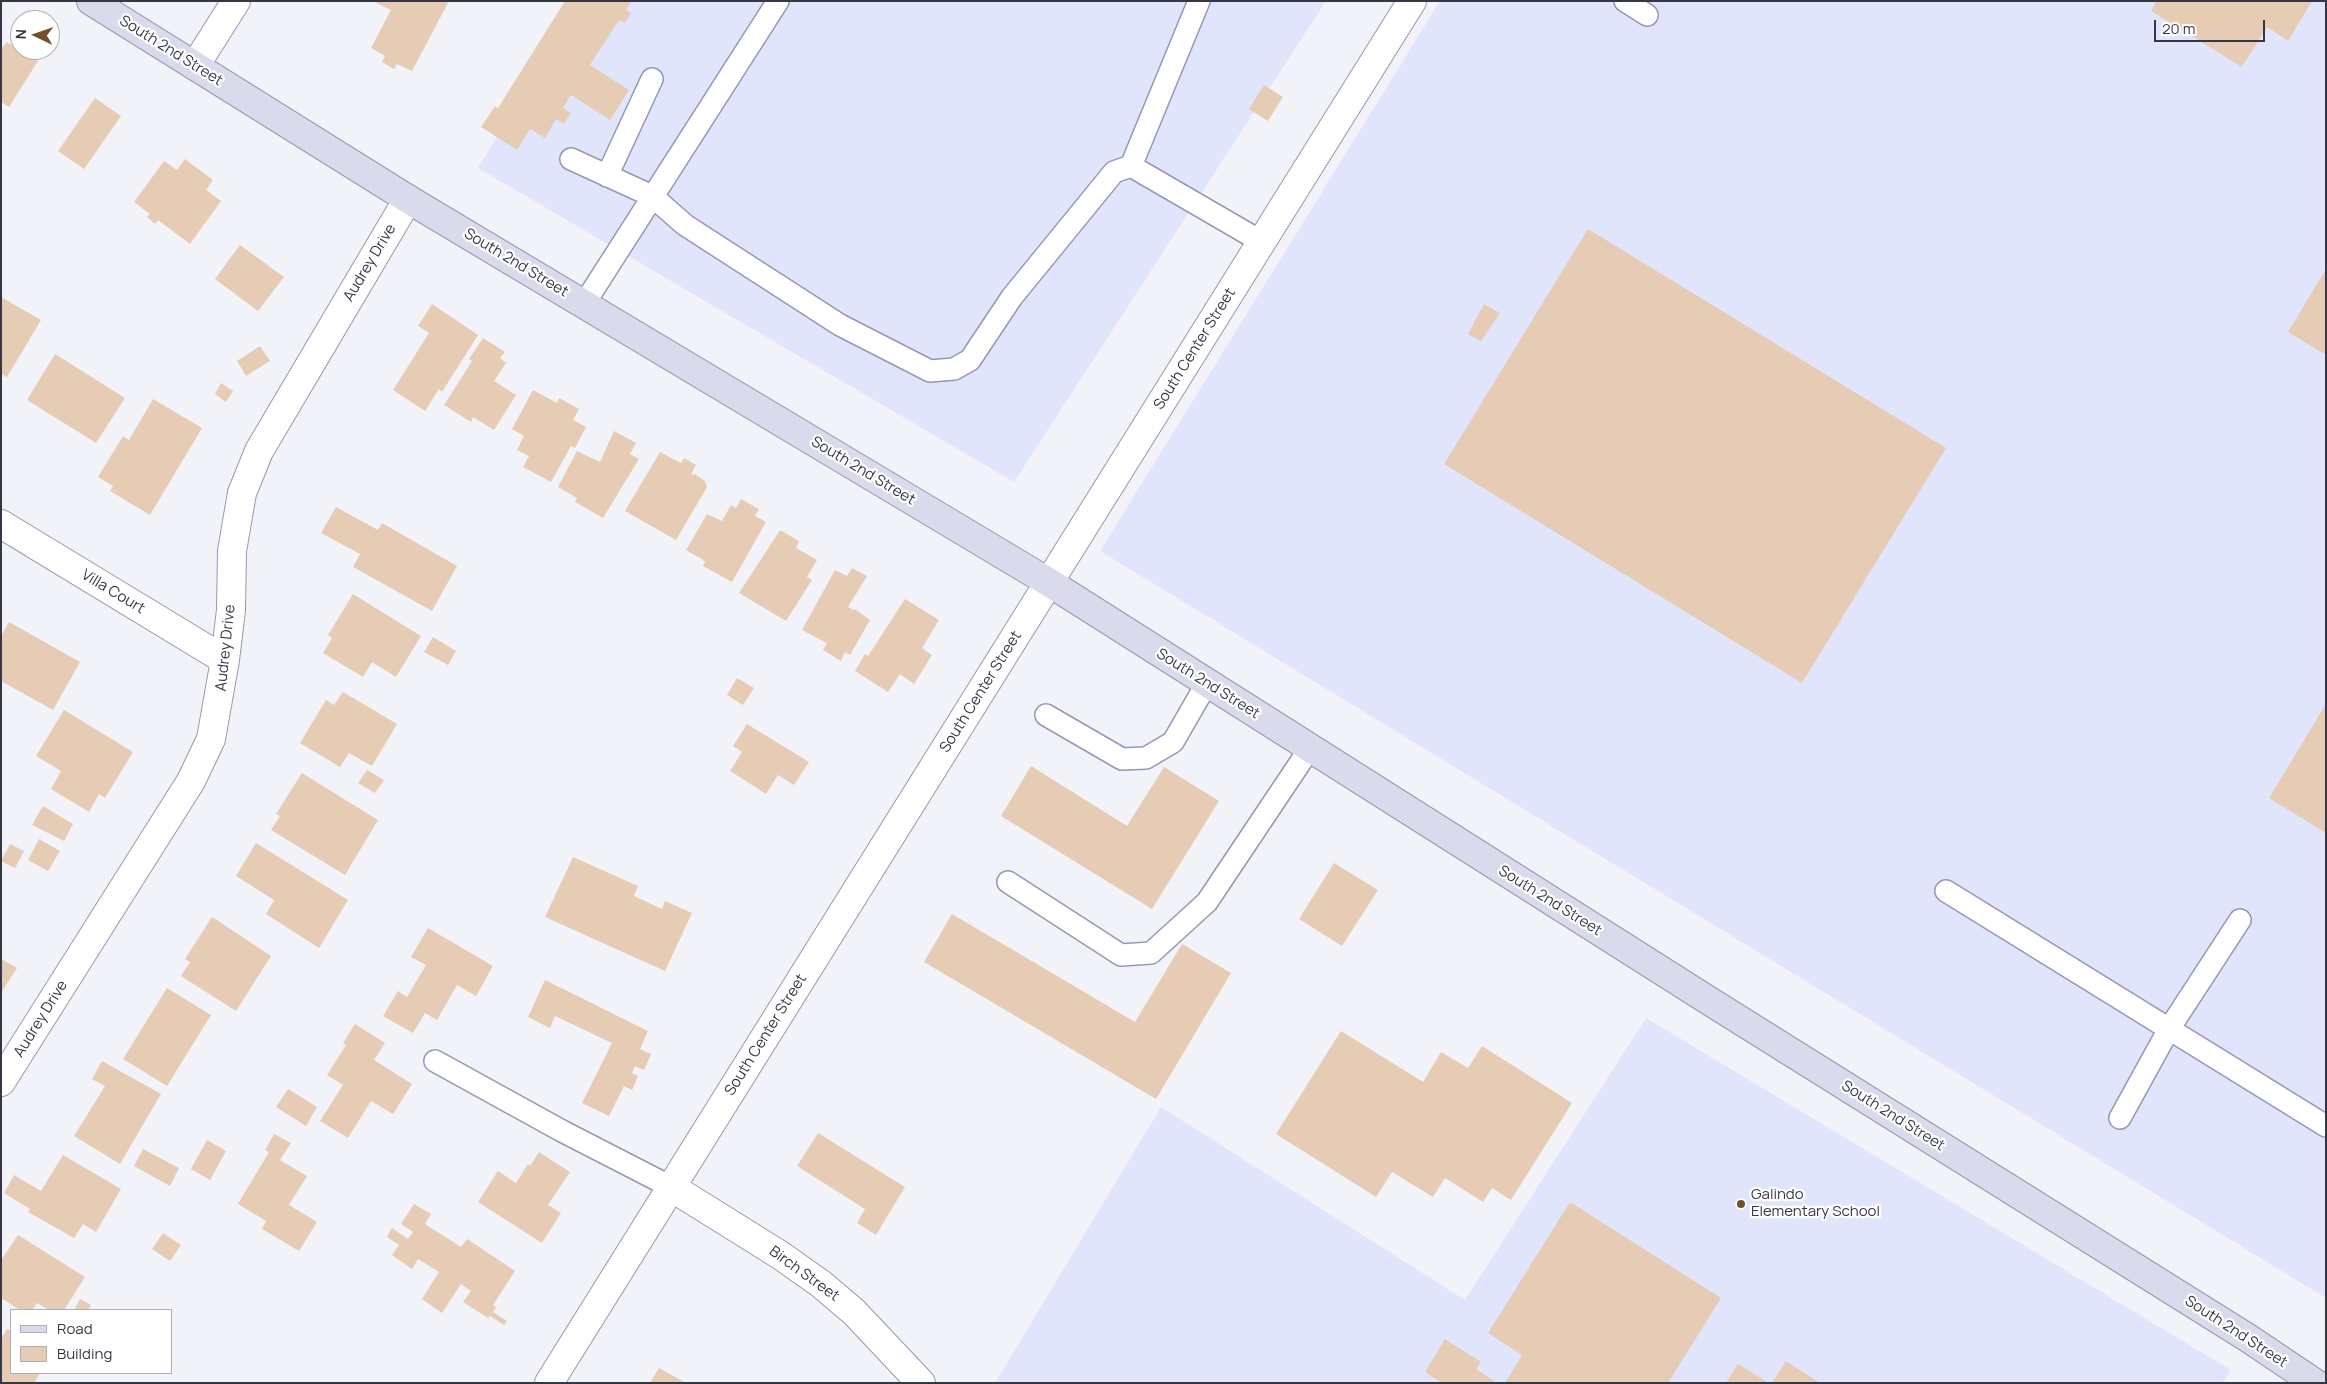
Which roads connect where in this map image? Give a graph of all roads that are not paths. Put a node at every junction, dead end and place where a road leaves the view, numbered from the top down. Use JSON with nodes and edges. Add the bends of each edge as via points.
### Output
{"nodes":[{"id":1,"x":91,"y":1,"type":"edge"},
{"id":2,"x":236,"y":1,"type":"edge"},
{"id":3,"x":778,"y":1,"type":"edge"},
{"id":4,"x":1199,"y":1,"type":"edge"},
{"id":5,"x":1412,"y":1,"type":"edge"},
{"id":6,"x":1624,"y":1,"type":"edge"},
{"id":7,"x":1646,"y":15,"type":"dead end"},
{"id":8,"x":195,"y":66,"type":"junction"},
{"id":9,"x":652,"y":78,"type":"dead end"},
{"id":10,"x":571,"y":159,"type":"dead end"},
{"id":11,"x":1131,"y":166,"type":"junction"},
{"id":12,"x":607,"y":176,"type":"junction"},
{"id":13,"x":652,"y":196,"type":"junction"},
{"id":14,"x":408,"y":199,"type":"junction"},
{"id":15,"x":1262,"y":242,"type":"junction"},
{"id":16,"x":584,"y":304,"type":"junction"},
{"id":17,"x":1,"y":524,"type":"edge"},
{"id":18,"x":1050,"y":583,"type":"junction"},
{"id":19,"x":225,"y":660,"type":"junction"},
{"id":20,"x":1207,"y":683,"type":"junction"},
{"id":21,"x":1046,"y":715,"type":"dead end"},
{"id":22,"x":1310,"y":748,"type":"junction"},
{"id":23,"x":1008,"y":882,"type":"dead end"},
{"id":24,"x":1946,"y":891,"type":"dead end"},
{"id":25,"x":2240,"y":920,"type":"dead end"},
{"id":26,"x":2169,"y":1029,"type":"junction"},
{"id":27,"x":435,"y":1061,"type":"dead end"},
{"id":28,"x":1,"y":1082,"type":"edge"},
{"id":29,"x":2120,"y":1118,"type":"dead end"},
{"id":30,"x":2326,"y":1126,"type":"edge"},
{"id":31,"x":671,"y":1187,"type":"junction"},
{"id":32,"x":549,"y":1383,"type":"edge"},
{"id":33,"x":921,"y":1383,"type":"edge"},
{"id":34,"x":2315,"y":1383,"type":"edge"}],
"edges":[{"from":1,"to":8,"type":"street","name":"South 2nd Street"},
{"from":2,"to":8,"type":"street"},
{"from":3,"to":13,"type":"lane"},
{"from":4,"to":11,"type":"lane"},
{"from":5,"to":15,"type":"street","name":"South Center Street"},
{"from":6,"to":7,"type":"lane"},
{"from":8,"to":14,"type":"street","name":"South 2nd Street"},
{"from":9,"to":12,"type":"lane"},
{"from":10,"to":12,"type":"lane"},
{"from":11,"to":13,"type":"lane","via":[[1114,172],[1012,297],[970,360],[954,369],[930,371],[840,325],[685,225]]},
{"from":11,"to":15,"type":"lane"},
{"from":12,"to":13,"type":"lane"},
{"from":13,"to":16,"type":"lane"},
{"from":14,"to":16,"type":"street","name":"South 2nd Street"},
{"from":14,"to":19,"type":"street","name":"Audrey Drive","via":[[258,451],[242,493],[232,551],[231,610]]},
{"from":15,"to":18,"type":"street","name":"South Center Street"},
{"from":16,"to":18,"type":"street","name":"South 2nd Street"},
{"from":17,"to":19,"type":"street","name":"Villa Court"},
{"from":18,"to":20,"type":"street","name":"South 2nd Street"},
{"from":18,"to":31,"type":"street","name":"South Center Street"},
{"from":19,"to":28,"type":"street","name":"Audrey Drive","via":[[220,703],[211,739],[191,780]]},
{"from":20,"to":21,"type":"lane","via":[[1172,742],[1146,758],[1122,759]]},
{"from":20,"to":22,"type":"street","name":"South 2nd Street"},
{"from":22,"to":23,"type":"lane","via":[[1207,902],[1151,953],[1121,955]]},
{"from":22,"to":34,"type":"street","name":"South 2nd Street"},
{"from":24,"to":26,"type":"lane"},
{"from":25,"to":26,"type":"lane"},
{"from":26,"to":29,"type":"lane"},
{"from":26,"to":30,"type":"lane"},
{"from":27,"to":31,"type":"lane","via":[[562,1132]]},
{"from":31,"to":32,"type":"street","name":"South Center Street"},
{"from":31,"to":33,"type":"street","name":"Birch Street","via":[[821,1284],[854,1312]]}]}
